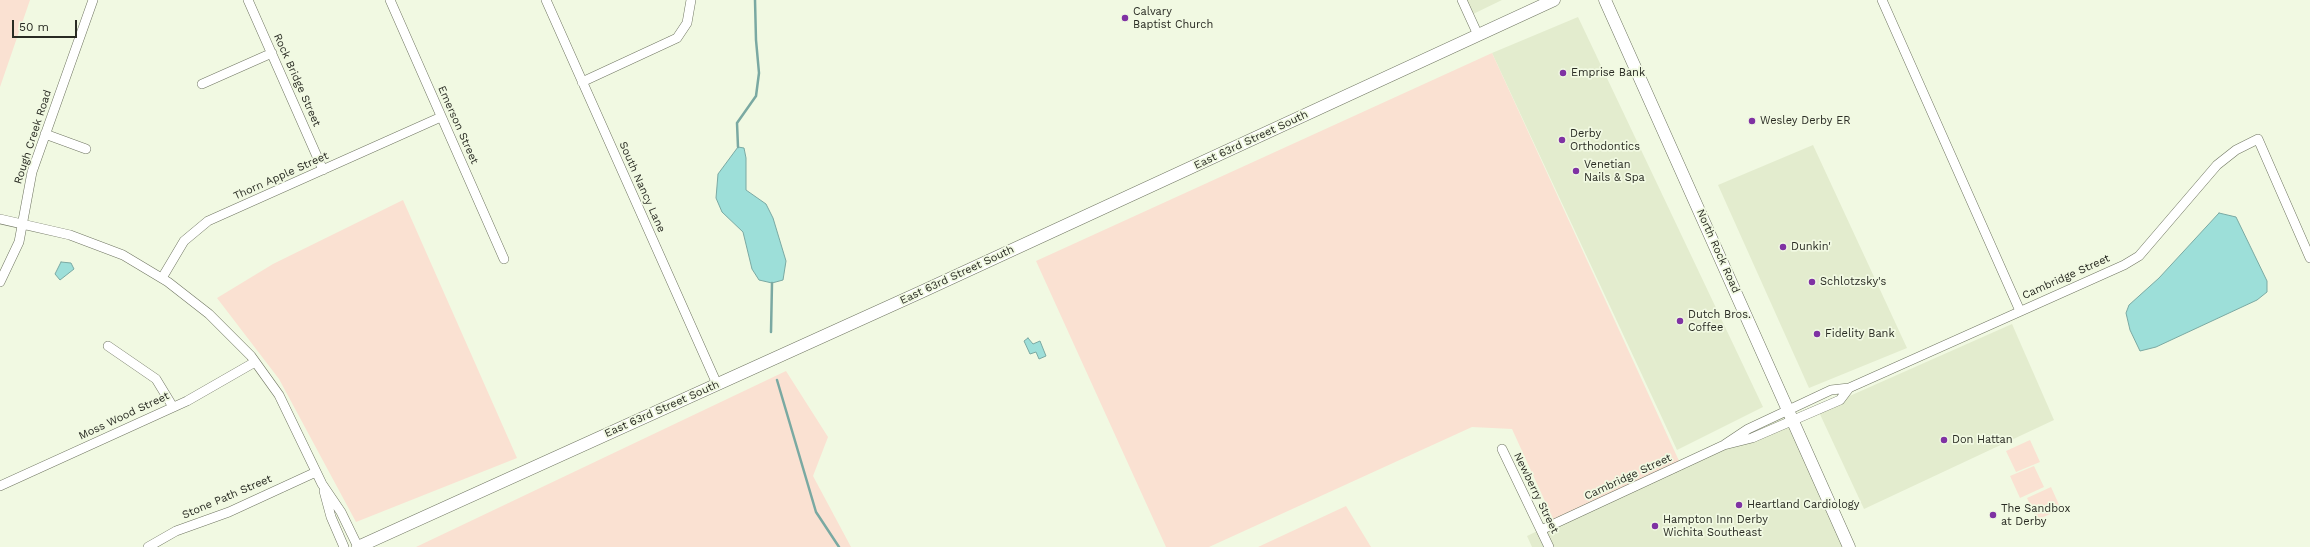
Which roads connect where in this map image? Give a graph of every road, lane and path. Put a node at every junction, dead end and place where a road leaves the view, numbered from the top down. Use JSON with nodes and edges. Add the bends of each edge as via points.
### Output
{"nodes":[{"id":1,"x":93,"y":0,"type":"edge"},
{"id":2,"x":248,"y":0,"type":"edge"},
{"id":3,"x":390,"y":0,"type":"edge"},
{"id":4,"x":546,"y":0,"type":"edge"},
{"id":5,"x":691,"y":0,"type":"edge"},
{"id":6,"x":1462,"y":0,"type":"edge"},
{"id":7,"x":1605,"y":0,"type":"edge"},
{"id":8,"x":1882,"y":0,"type":"edge"},
{"id":9,"x":1552,"y":1,"type":"edge"},
{"id":10,"x":1478,"y":35,"type":"junction"},
{"id":11,"x":272,"y":53,"type":"junction"},
{"id":12,"x":582,"y":82,"type":"junction"},
{"id":13,"x":202,"y":84,"type":"dead end"},
{"id":14,"x":441,"y":117,"type":"junction"},
{"id":15,"x":45,"y":134,"type":"junction"},
{"id":16,"x":86,"y":149,"type":"dead end"},
{"id":17,"x":323,"y":170,"type":"junction"},
{"id":18,"x":0,"y":219,"type":"edge"},
{"id":19,"x":23,"y":223,"type":"junction"},
{"id":20,"x":2310,"y":258,"type":"edge"},
{"id":21,"x":504,"y":259,"type":"dead end"},
{"id":22,"x":162,"y":278,"type":"junction"},
{"id":23,"x":0,"y":282,"type":"edge"},
{"id":24,"x":2020,"y":311,"type":"junction"},
{"id":25,"x":108,"y":346,"type":"dead end"},
{"id":26,"x":255,"y":362,"type":"junction"},
{"id":27,"x":717,"y":384,"type":"junction"},
{"id":28,"x":173,"y":407,"type":"junction"},
{"id":29,"x":1791,"y":416,"type":"junction"},
{"id":30,"x":1502,"y":449,"type":"dead end"},
{"id":31,"x":316,"y":472,"type":"junction"},
{"id":32,"x":322,"y":484,"type":"junction"},
{"id":33,"x":0,"y":486,"type":"edge"},
{"id":34,"x":1541,"y":530,"type":"junction"},
{"id":35,"x":148,"y":547,"type":"edge"},
{"id":36,"x":344,"y":547,"type":"edge"},
{"id":37,"x":358,"y":547,"type":"edge"},
{"id":38,"x":1549,"y":547,"type":"edge"},
{"id":39,"x":1849,"y":547,"type":"edge"}],
"edges":[{"from":1,"to":15,"type":"street","name":"Rough Creek Road"},
{"from":2,"to":11,"type":"street","name":"Rock Bridge Street"},
{"from":3,"to":14,"type":"street","name":"Emerson Street"},
{"from":4,"to":12,"type":"street","name":"South Nancy Lane"},
{"from":5,"to":12,"type":"street","via":[[687,23],[677,38]]},
{"from":6,"to":10,"type":"street"},
{"from":7,"to":29,"type":"main road","name":"North Rock Road"},
{"from":8,"to":24,"type":"street"},
{"from":9,"to":10,"type":"main road","name":"East 63rd Street South"},
{"from":10,"to":27,"type":"main road","name":"East 63rd Street South"},
{"from":11,"to":13,"type":"street"},
{"from":11,"to":17,"type":"street","name":"Rock Bridge Street"},
{"from":12,"to":27,"type":"street","name":"South Nancy Lane"},
{"from":14,"to":17,"type":"street","name":"Thorn Apple Street"},
{"from":14,"to":21,"type":"street","name":"Emerson Street"},
{"from":15,"to":16,"type":"street"},
{"from":15,"to":19,"type":"street","name":"Rough Creek Road","via":[[29,183]]},
{"from":17,"to":22,"type":"street","name":"Thorn Apple Street","via":[[208,221],[184,241]]},
{"from":18,"to":19,"type":"street"},
{"from":19,"to":22,"type":"street","via":[[93,242],[123,255]]},
{"from":19,"to":23,"type":"street","name":"Rough Creek Road","via":[[16,251]]},
{"from":20,"to":24,"type":"street","name":"Cambridge Street","via":[[2258,139],[2236,150],[2217,165],[2139,256]]},
{"from":22,"to":26,"type":"street","via":[[209,314]]},
{"from":24,"to":29,"type":"street","name":"Cambridge Street","via":[[1849,388],[1831,390]]},
{"from":25,"to":28,"type":"street","via":[[156,379]]},
{"from":26,"to":28,"type":"street","name":"Moss Wood Street","via":[[233,377]]},
{"from":26,"to":31,"type":"street","via":[[279,395]]},
{"from":27,"to":37,"type":"main road","name":"East 63rd Street South"},
{"from":28,"to":33,"type":"street","name":"Moss Wood Street"},
{"from":29,"to":34,"type":"street","name":"Cambridge Street","via":[[1748,429],[1724,445]]},
{"from":29,"to":39,"type":"main road","name":"North Rock Road"},
{"from":30,"to":34,"type":"street","name":"Newberry Street"},
{"from":31,"to":32,"type":"street"},
{"from":31,"to":35,"type":"street","name":"Stone Path Street","via":[[221,515],[176,531]]},
{"from":32,"to":36,"type":"street","via":[[331,518]]},
{"from":32,"to":37,"type":"street","via":[[341,512]]},
{"from":34,"to":38,"type":"street","name":"Newberry Street"}]}
